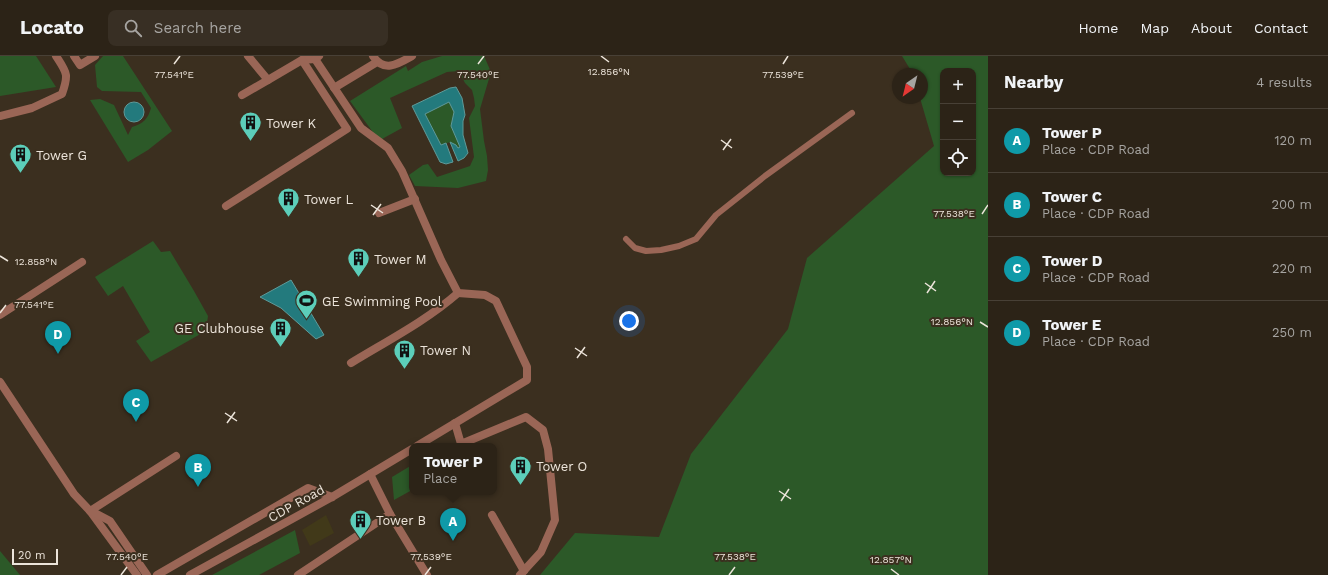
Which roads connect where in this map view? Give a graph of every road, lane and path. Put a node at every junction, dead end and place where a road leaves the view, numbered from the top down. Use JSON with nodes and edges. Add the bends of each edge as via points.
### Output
{"nodes":[{"id":1,"x":56,"y":56,"type":"edge"},
{"id":2,"x":74,"y":56,"type":"edge"},
{"id":3,"x":95,"y":56,"type":"edge"},
{"id":4,"x":248,"y":56,"type":"edge"},
{"id":5,"x":412,"y":56,"type":"edge"},
{"id":6,"x":317,"y":57,"type":"edge"},
{"id":7,"x":375,"y":59,"type":"edge"},
{"id":8,"x":302,"y":60,"type":"junction"},
{"id":9,"x":268,"y":80,"type":"junction"},
{"id":10,"x":334,"y":88,"type":"junction"},
{"id":11,"x":242,"y":95,"type":"dead end"},
{"id":12,"x":852,"y":113,"type":"dead end"},
{"id":13,"x":0,"y":116,"type":"edge"},
{"id":14,"x":415,"y":199,"type":"junction"},
{"id":15,"x":226,"y":206,"type":"dead end"},
{"id":16,"x":380,"y":213,"type":"dead end"},
{"id":17,"x":626,"y":239,"type":"dead end"},
{"id":18,"x":82,"y":262,"type":"dead end"},
{"id":19,"x":458,"y":293,"type":"junction"},
{"id":20,"x":0,"y":315,"type":"edge"},
{"id":21,"x":352,"y":363,"type":"dead end"},
{"id":22,"x":0,"y":382,"type":"edge"},
{"id":23,"x":455,"y":423,"type":"junction"},
{"id":24,"x":422,"y":443,"type":"edge"},
{"id":25,"x":462,"y":443,"type":"edge"},
{"id":26,"x":464,"y":443,"type":"edge"},
{"id":27,"x":409,"y":451,"type":"edge"},
{"id":28,"x":176,"y":456,"type":"dead end"},
{"id":29,"x":370,"y":474,"type":"junction"},
{"id":30,"x":332,"y":496,"type":"junction"},
{"id":31,"x":90,"y":511,"type":"junction"},
{"id":32,"x":390,"y":514,"type":"junction"},
{"id":33,"x":492,"y":515,"type":"dead end"},
{"id":34,"x":522,"y":573,"type":"edge"},
{"id":35,"x":137,"y":575,"type":"edge"},
{"id":36,"x":147,"y":575,"type":"edge"},
{"id":37,"x":157,"y":575,"type":"edge"},
{"id":38,"x":190,"y":575,"type":"edge"},
{"id":39,"x":298,"y":575,"type":"edge"},
{"id":40,"x":427,"y":575,"type":"edge"}],
"edges":[{"from":1,"to":13,"type":"street","via":[[67,73],[62,94],[32,108]]},
{"from":2,"to":3,"type":"street","via":[[80,65]]},
{"from":4,"to":9,"type":"street"},
{"from":5,"to":7,"type":"street","via":[[398,64],[386,66]]},
{"from":6,"to":8,"type":"street"},
{"from":6,"to":10,"type":"street"},
{"from":7,"to":10,"type":"street"},
{"from":8,"to":9,"type":"street"},
{"from":8,"to":15,"type":"street","via":[[347,129]]},
{"from":9,"to":11,"type":"street"},
{"from":10,"to":14,"type":"street","via":[[361,128],[388,148]]},
{"from":12,"to":17,"type":"lane","via":[[716,215],[696,239],[678,246],[646,251],[635,248]]},
{"from":14,"to":16,"type":"street"},
{"from":14,"to":19,"type":"street"},
{"from":18,"to":20,"type":"street"},
{"from":19,"to":21,"type":"street","via":[[422,320]]},
{"from":19,"to":23,"type":"street","via":[[485,295],[496,301],[526,367],[527,380]]},
{"from":22,"to":31,"type":"street","via":[[74,494]]},
{"from":23,"to":24,"type":"street"},
{"from":23,"to":25,"type":"street"},
{"from":26,"to":34,"type":"street","via":[[526,417],[543,430],[548,450],[555,520],[540,552]]},
{"from":27,"to":29,"type":"street","name":"CDP Road"},
{"from":28,"to":31,"type":"street"},
{"from":29,"to":30,"type":"street","name":"CDP Road"},
{"from":29,"to":32,"type":"street"},
{"from":30,"to":37,"type":"street","via":[[308,488]]},
{"from":30,"to":38,"type":"street","name":"CDP Road"},
{"from":31,"to":35,"type":"street"},
{"from":31,"to":36,"type":"street","via":[[110,521]]},
{"from":32,"to":39,"type":"street"},
{"from":32,"to":40,"type":"street"},
{"from":33,"to":34,"type":"street"}]}
